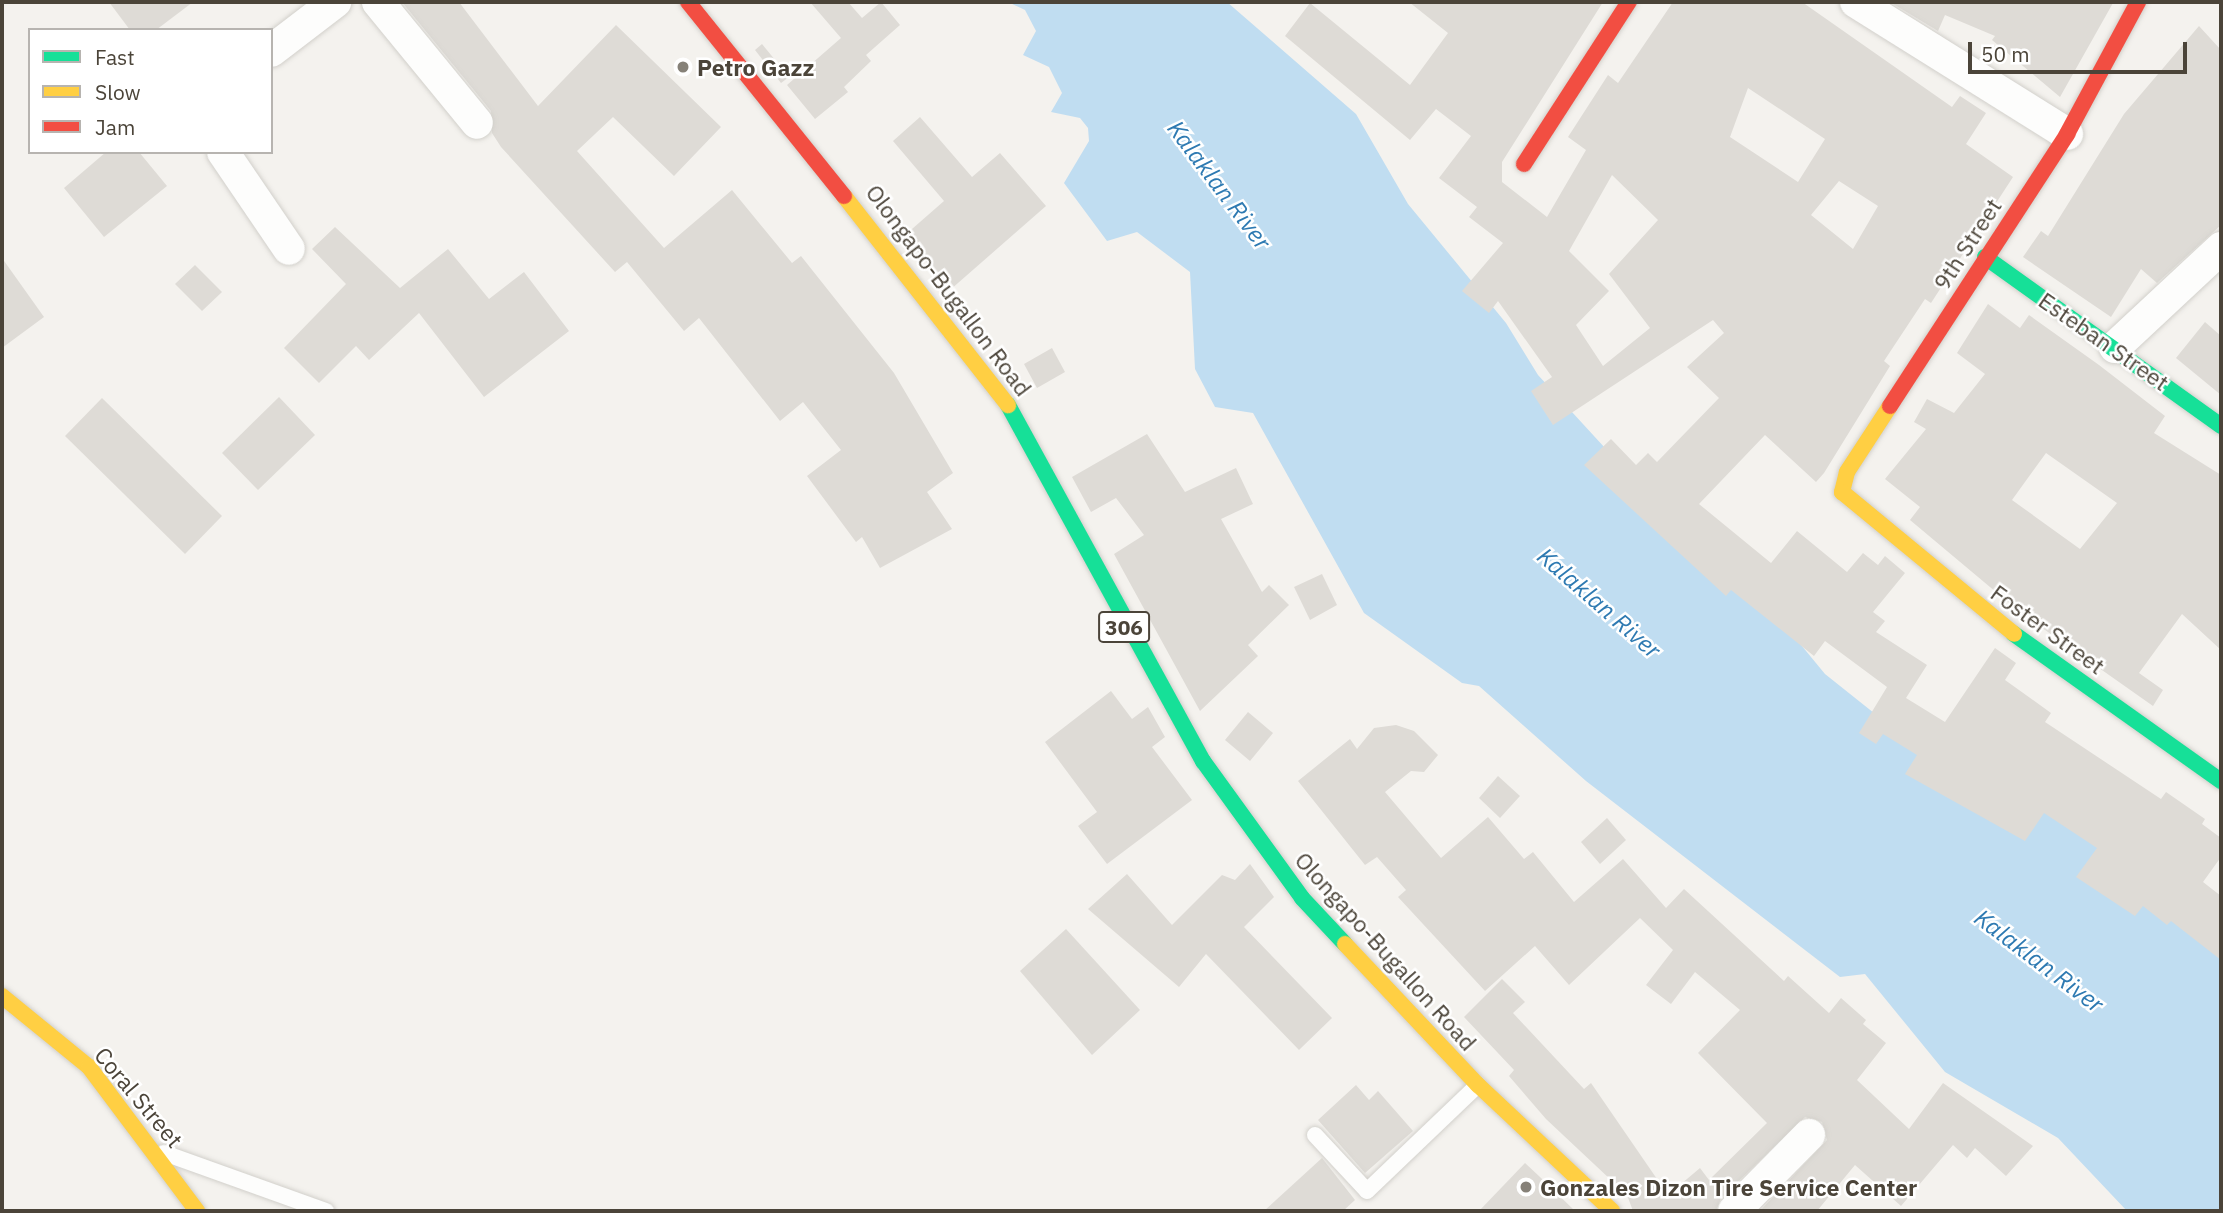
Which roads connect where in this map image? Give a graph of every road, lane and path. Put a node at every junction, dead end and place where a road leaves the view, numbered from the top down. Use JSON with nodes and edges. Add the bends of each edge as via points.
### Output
{"nodes":[{"id":1,"x":335,"y":2,"type":"edge"},
{"id":2,"x":378,"y":2,"type":"edge"},
{"id":3,"x":688,"y":2,"type":"edge"},
{"id":4,"x":1629,"y":2,"type":"edge"},
{"id":5,"x":1856,"y":2,"type":"edge"},
{"id":6,"x":2138,"y":2,"type":"edge"},
{"id":7,"x":273,"y":49,"type":"edge"},
{"id":8,"x":477,"y":123,"type":"dead end"},
{"id":9,"x":2067,"y":134,"type":"junction"},
{"id":10,"x":224,"y":154,"type":"edge"},
{"id":11,"x":1524,"y":164,"type":"dead end"},
{"id":12,"x":2221,"y":248,"type":"edge"},
{"id":13,"x":289,"y":249,"type":"dead end"},
{"id":14,"x":1985,"y":257,"type":"junction"},
{"id":15,"x":2115,"y":348,"type":"junction"},
{"id":16,"x":2221,"y":426,"type":"edge"},
{"id":17,"x":1854,"y":505,"type":"joint"},
{"id":18,"x":2221,"y":781,"type":"edge"},
{"id":19,"x":2,"y":996,"type":"edge"},
{"id":20,"x":1478,"y":1085,"type":"junction"},
{"id":21,"x":1315,"y":1135,"type":"dead end"},
{"id":22,"x":1809,"y":1135,"type":"dead end"},
{"id":23,"x":153,"y":1149,"type":"junction"},
{"id":24,"x":197,"y":1211,"type":"edge"},
{"id":25,"x":326,"y":1211,"type":"edge"},
{"id":26,"x":1612,"y":1211,"type":"edge"},
{"id":27,"x":1734,"y":1211,"type":"edge"}],
"edges":[{"from":1,"to":7,"type":"street"},
{"from":2,"to":8,"type":"street"},
{"from":3,"to":20,"type":"street","name":"Olongapo-Bugallon Road","number":"306","via":[[997,386],[1157,684],[1203,761],[1302,898]]},
{"from":4,"to":11,"type":"street"},
{"from":5,"to":9,"type":"street"},
{"from":6,"to":9,"type":"street","name":"9th Street"},
{"from":9,"to":14,"type":"street","name":"9th Street"},
{"from":10,"to":13,"type":"street"},
{"from":12,"to":15,"type":"street"},
{"from":14,"to":15,"type":"street","name":"Esteban Street"},
{"from":14,"to":17,"type":"street","name":"9th Street","via":[[1847,471],[1842,492]]},
{"from":15,"to":16,"type":"street","name":"Esteban Street"},
{"from":17,"to":18,"type":"street","name":"Foster Street","via":[[2008,630]]},
{"from":19,"to":23,"type":"street","name":"Coral Street","via":[[89,1067]]},
{"from":20,"to":21,"type":"lane","via":[[1367,1191]]},
{"from":20,"to":26,"type":"street","name":"Olongapo-Bugallon Road","number":"306"},
{"from":22,"to":27,"type":"street"},
{"from":23,"to":24,"type":"street","name":"Coral Street"},
{"from":23,"to":25,"type":"lane"}]}
